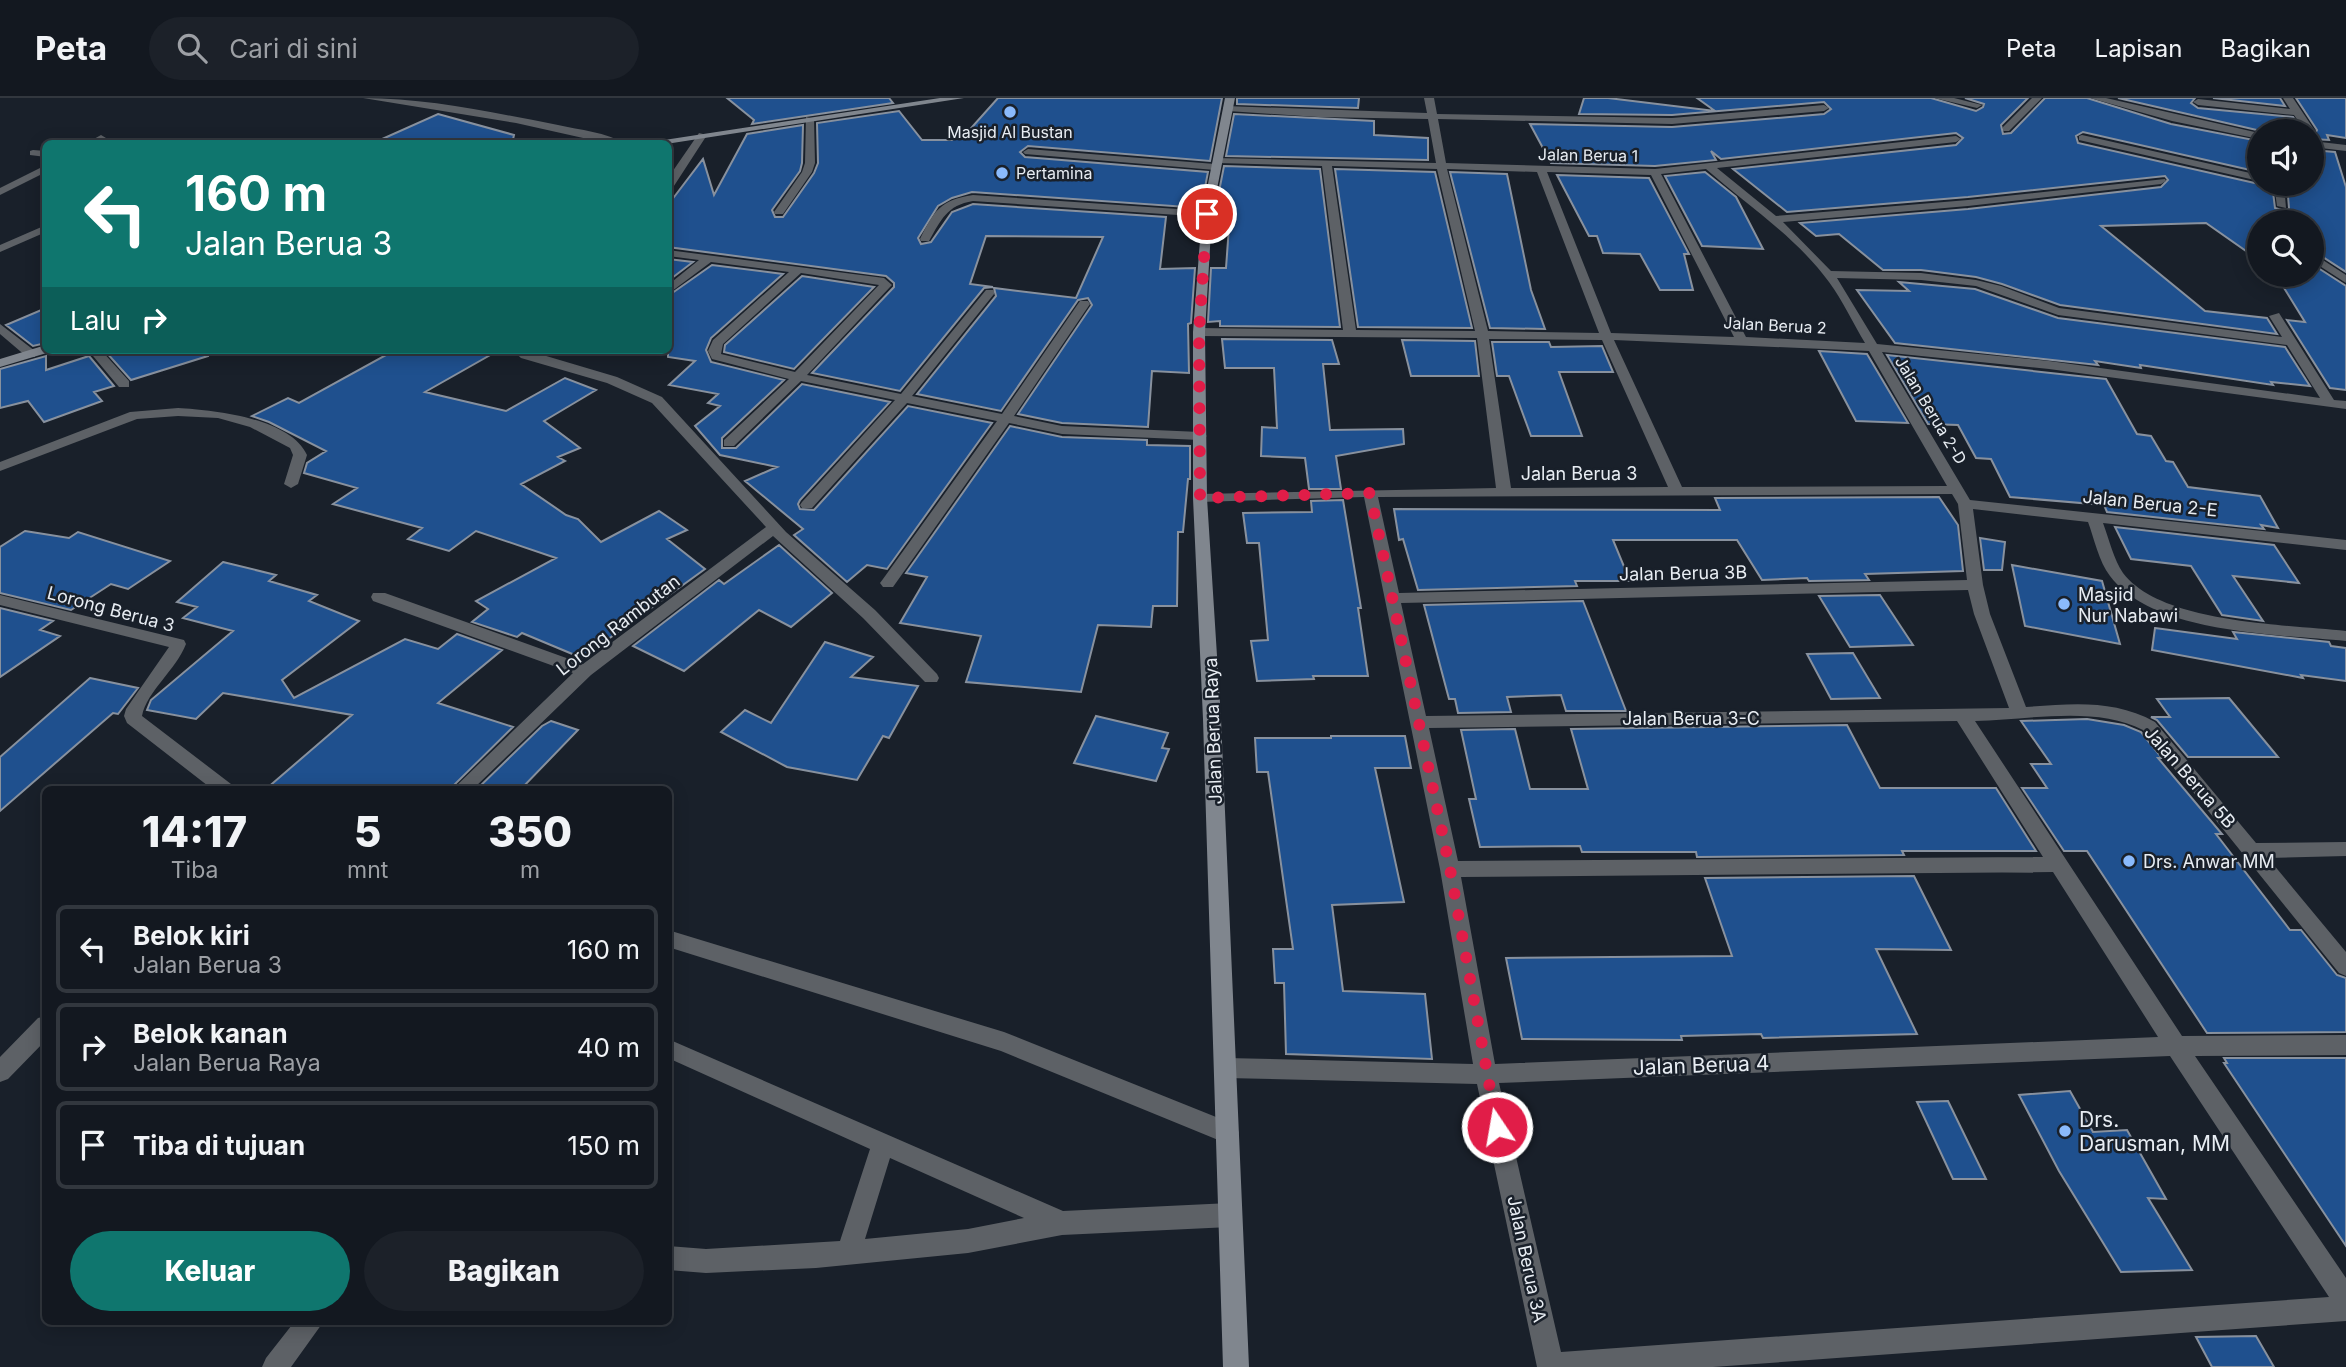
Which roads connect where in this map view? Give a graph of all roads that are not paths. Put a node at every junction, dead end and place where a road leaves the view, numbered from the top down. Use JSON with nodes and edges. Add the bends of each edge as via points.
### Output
{"nodes":[{"id":1,"x":368,"y":98,"type":"edge"},
{"id":2,"x":959,"y":98,"type":"edge"},
{"id":3,"x":1429,"y":98,"type":"edge"},
{"id":4,"x":1939,"y":98,"type":"edge"},
{"id":5,"x":2037,"y":98,"type":"edge"},
{"id":6,"x":2095,"y":98,"type":"edge"},
{"id":7,"x":2288,"y":98,"type":"edge"},
{"id":8,"x":925,"y":100,"type":"edge"},
{"id":9,"x":2198,"y":100,"type":"edge"},
{"id":10,"x":1229,"y":103,"type":"edge"},
{"id":11,"x":1977,"y":105,"type":"dead end"},
{"id":12,"x":1824,"y":108,"type":"dead end"},
{"id":13,"x":2297,"y":112,"type":"junction"},
{"id":14,"x":1433,"y":116,"type":"junction"},
{"id":15,"x":2172,"y":118,"type":"junction"},
{"id":16,"x":809,"y":119,"type":"junction"},
{"id":17,"x":2302,"y":119,"type":"edge"},
{"id":18,"x":2006,"y":129,"type":"dead end"},
{"id":19,"x":2247,"y":134,"type":"edge"},
{"id":20,"x":702,"y":135,"type":"junction"},
{"id":21,"x":101,"y":138,"type":"dead end"},
{"id":22,"x":2082,"y":138,"type":"dead end"},
{"id":23,"x":1956,"y":139,"type":"dead end"},
{"id":24,"x":97,"y":140,"type":"edge"},
{"id":25,"x":609,"y":140,"type":"edge"},
{"id":26,"x":669,"y":140,"type":"edge"},
{"id":27,"x":2324,"y":145,"type":"edge"},
{"id":28,"x":2346,"y":148,"type":"edge"},
{"id":29,"x":1028,"y":152,"type":"dead end"},
{"id":30,"x":33,"y":153,"type":"dead end"},
{"id":31,"x":42,"y":153,"type":"edge"},
{"id":32,"x":1216,"y":164,"type":"junction"},
{"id":33,"x":1327,"y":164,"type":"junction"},
{"id":34,"x":1442,"y":168,"type":"junction"},
{"id":35,"x":1710,"y":168,"type":"junction"},
{"id":36,"x":42,"y":170,"type":"edge"},
{"id":37,"x":1541,"y":170,"type":"junction"},
{"id":38,"x":1655,"y":172,"type":"junction"},
{"id":39,"x":2247,"y":175,"type":"edge"},
{"id":40,"x":672,"y":181,"type":"edge"},
{"id":41,"x":2161,"y":181,"type":"dead end"},
{"id":42,"x":0,"y":192,"type":"edge"},
{"id":43,"x":2281,"y":196,"type":"edge"},
{"id":44,"x":2282,"y":206,"type":"dead end"},
{"id":45,"x":779,"y":212,"type":"dead end"},
{"id":46,"x":1207,"y":214,"type":"junction"},
{"id":47,"x":1775,"y":219,"type":"junction"},
{"id":48,"x":42,"y":230,"type":"edge"},
{"id":49,"x":925,"y":239,"type":"dead end"},
{"id":50,"x":0,"y":249,"type":"edge"},
{"id":51,"x":672,"y":253,"type":"edge"},
{"id":52,"x":709,"y":258,"type":"junction"},
{"id":53,"x":2324,"y":264,"type":"edge"},
{"id":54,"x":799,"y":270,"type":"junction"},
{"id":55,"x":1829,"y":274,"type":"junction"},
{"id":56,"x":2346,"y":280,"type":"edge"},
{"id":57,"x":672,"y":288,"type":"edge"},
{"id":58,"x":990,"y":292,"type":"dead end"},
{"id":59,"x":1084,"y":304,"type":"dead end"},
{"id":60,"x":2274,"y":316,"type":"dead end"},
{"id":61,"x":0,"y":328,"type":"edge"},
{"id":62,"x":1199,"y":332,"type":"junction"},
{"id":63,"x":1350,"y":334,"type":"junction"},
{"id":64,"x":1483,"y":337,"type":"junction"},
{"id":65,"x":1607,"y":338,"type":"junction"},
{"id":66,"x":1742,"y":341,"type":"junction"},
{"id":67,"x":2291,"y":342,"type":"junction"},
{"id":68,"x":1873,"y":347,"type":"junction"},
{"id":69,"x":42,"y":350,"type":"edge"},
{"id":70,"x":31,"y":354,"type":"junction"},
{"id":71,"x":98,"y":354,"type":"edge"},
{"id":72,"x":524,"y":354,"type":"edge"},
{"id":73,"x":0,"y":363,"type":"edge"},
{"id":74,"x":798,"y":377,"type":"junction"},
{"id":75,"x":124,"y":384,"type":"dead end"},
{"id":76,"x":904,"y":398,"type":"junction"},
{"id":77,"x":2330,"y":403,"type":"junction"},
{"id":78,"x":2346,"y":405,"type":"edge"},
{"id":79,"x":1006,"y":419,"type":"junction"},
{"id":80,"x":1200,"y":436,"type":"junction"},
{"id":81,"x":729,"y":443,"type":"dead end"},
{"id":82,"x":0,"y":467,"type":"edge"},
{"id":83,"x":291,"y":484,"type":"dead end"},
{"id":84,"x":1504,"y":492,"type":"junction"},
{"id":85,"x":1677,"y":492,"type":"junction"},
{"id":86,"x":1370,"y":493,"type":"junction"},
{"id":87,"x":1962,"y":497,"type":"junction"},
{"id":88,"x":1200,"y":498,"type":"junction"},
{"id":89,"x":807,"y":505,"type":"dead end"},
{"id":90,"x":2093,"y":516,"type":"junction"},
{"id":91,"x":774,"y":528,"type":"junction"},
{"id":92,"x":2346,"y":545,"type":"edge"},
{"id":93,"x":888,"y":583,"type":"dead end"},
{"id":94,"x":1975,"y":584,"type":"junction"},
{"id":95,"x":379,"y":597,"type":"dead end"},
{"id":96,"x":1393,"y":598,"type":"junction"},
{"id":97,"x":0,"y":600,"type":"edge"},
{"id":98,"x":2346,"y":636,"type":"edge"},
{"id":99,"x":585,"y":671,"type":"junction"},
{"id":100,"x":931,"y":678,"type":"dead end"},
{"id":101,"x":2020,"y":714,"type":"junction"},
{"id":102,"x":1963,"y":716,"type":"junction"},
{"id":103,"x":2139,"y":720,"type":"joint"},
{"id":104,"x":1420,"y":722,"type":"junction"},
{"id":105,"x":221,"y":786,"type":"edge"},
{"id":106,"x":465,"y":786,"type":"edge"},
{"id":107,"x":2346,"y":849,"type":"edge"},
{"id":108,"x":2253,"y":851,"type":"junction"},
{"id":109,"x":2057,"y":864,"type":"junction"},
{"id":110,"x":1450,"y":869,"type":"junction"},
{"id":111,"x":672,"y":939,"type":"edge"},
{"id":112,"x":2346,"y":967,"type":"edge"},
{"id":113,"x":42,"y":1029,"type":"edge"},
{"id":114,"x":2346,"y":1045,"type":"edge"},
{"id":115,"x":2176,"y":1046,"type":"junction"},
{"id":116,"x":672,"y":1050,"type":"edge"},
{"id":117,"x":1226,"y":1068,"type":"junction"},
{"id":118,"x":0,"y":1072,"type":"edge"},
{"id":119,"x":1486,"y":1074,"type":"junction"},
{"id":120,"x":1228,"y":1133,"type":"junction"},
{"id":121,"x":883,"y":1144,"type":"junction"},
{"id":122,"x":1230,"y":1215,"type":"junction"},
{"id":123,"x":1062,"y":1223,"type":"junction"},
{"id":124,"x":849,"y":1252,"type":"junction"},
{"id":125,"x":672,"y":1258,"type":"edge"},
{"id":126,"x":2346,"y":1300,"type":"edge"},
{"id":127,"x":2346,"y":1308,"type":"edge"},
{"id":128,"x":308,"y":1325,"type":"edge"},
{"id":129,"x":1550,"y":1366,"type":"edge"},
{"id":130,"x":275,"y":1367,"type":"edge"},
{"id":131,"x":1236,"y":1367,"type":"edge"}],
"edges":[{"from":1,"to":25,"type":"street","via":[[516,120]]},
{"from":2,"to":8,"type":"street"},
{"from":3,"to":14,"type":"street"},
{"from":4,"to":11,"type":"street"},
{"from":5,"to":18,"type":"street"},
{"from":6,"to":15,"type":"street"},
{"from":7,"to":13,"type":"street"},
{"from":8,"to":16,"type":"street"},
{"from":9,"to":13,"type":"street"},
{"from":9,"to":15,"type":"street"},
{"from":10,"to":14,"type":"street"},
{"from":10,"to":32,"type":"street","name":"Jalan Berua Raya"},
{"from":12,"to":14,"type":"street","via":[[1672,121]]},
{"from":13,"to":17,"type":"street"},
{"from":14,"to":34,"type":"street"},
{"from":15,"to":19,"type":"street"},
{"from":16,"to":20,"type":"street"},
{"from":16,"to":45,"type":"street","via":[[810,163]]},
{"from":20,"to":26,"type":"street"},
{"from":20,"to":40,"type":"street"},
{"from":21,"to":24,"type":"street"},
{"from":22,"to":39,"type":"street"},
{"from":23,"to":35,"type":"street","name":"Jalan Berua 1"},
{"from":27,"to":28,"type":"street"},
{"from":29,"to":32,"type":"street","name":"Jalan Berua 1"},
{"from":30,"to":31,"type":"street"},
{"from":32,"to":33,"type":"street","name":"Jalan Berua 1"},
{"from":32,"to":46,"type":"street","name":"Jalan Berua Raya"},
{"from":33,"to":34,"type":"street","name":"Jalan Berua 1"},
{"from":33,"to":63,"type":"street"},
{"from":34,"to":37,"type":"street","name":"Jalan Berua 1"},
{"from":34,"to":64,"type":"street"},
{"from":35,"to":38,"type":"street","name":"Jalan Berua 1"},
{"from":35,"to":47,"type":"street","name":"Jalan Berua 2-D"},
{"from":36,"to":42,"type":"street"},
{"from":37,"to":38,"type":"street","name":"Jalan Berua 1"},
{"from":37,"to":65,"type":"street"},
{"from":38,"to":66,"type":"street"},
{"from":41,"to":47,"type":"street"},
{"from":43,"to":44,"type":"street"},
{"from":46,"to":49,"type":"street","via":[[963,199],[942,208]]},
{"from":46,"to":62,"type":"street","name":"Jalan Berua Raya"},
{"from":47,"to":55,"type":"street","name":"Jalan Berua 2-D"},
{"from":48,"to":50,"type":"street"},
{"from":51,"to":52,"type":"street"},
{"from":52,"to":54,"type":"street"},
{"from":52,"to":57,"type":"street"},
{"from":53,"to":56,"type":"street"},
{"from":54,"to":74,"type":"street","via":[[714,351],[722,358]]},
{"from":54,"to":74,"type":"street","via":[[880,280],[886,285]]},
{"from":55,"to":67,"type":"street","via":[[1978,283],[2058,311]]},
{"from":55,"to":68,"type":"street","name":"Jalan Berua 2-D"},
{"from":58,"to":76,"type":"street"},
{"from":59,"to":79,"type":"street"},
{"from":60,"to":67,"type":"street"},
{"from":61,"to":70,"type":"street"},
{"from":62,"to":63,"type":"street","name":"Jalan Berua 2"},
{"from":62,"to":80,"type":"street","name":"Jalan Berua Raya"},
{"from":63,"to":64,"type":"street","name":"Jalan Berua 2"},
{"from":64,"to":65,"type":"street","name":"Jalan Berua 2"},
{"from":64,"to":84,"type":"street"},
{"from":65,"to":66,"type":"street","name":"Jalan Berua 2"},
{"from":65,"to":85,"type":"street"},
{"from":66,"to":68,"type":"street","name":"Jalan Berua 2"},
{"from":67,"to":77,"type":"street"},
{"from":68,"to":77,"type":"street","name":"Jalan Berua 2"},
{"from":68,"to":87,"type":"street","name":"Jalan Berua 2-D"},
{"from":69,"to":70,"type":"street"},
{"from":70,"to":73,"type":"street"},
{"from":71,"to":75,"type":"street"},
{"from":72,"to":91,"type":"street","via":[[612,380],[657,400]]},
{"from":74,"to":76,"type":"street"},
{"from":74,"to":81,"type":"street"},
{"from":76,"to":79,"type":"street"},
{"from":76,"to":89,"type":"street"},
{"from":77,"to":78,"type":"street","name":"Jalan Berua 2"},
{"from":79,"to":80,"type":"street","via":[[1062,430]]},
{"from":79,"to":93,"type":"street"},
{"from":80,"to":88,"type":"street","name":"Jalan Berua Raya"},
{"from":82,"to":83,"type":"street","via":[[135,415],[178,412],[234,417],[269,429],[296,446],[300,455]]},
{"from":84,"to":85,"type":"street","name":"Jalan Berua 3"},
{"from":84,"to":86,"type":"street","name":"Jalan Berua 3"},
{"from":85,"to":87,"type":"street","name":"Jalan Berua 3"},
{"from":86,"to":88,"type":"street","name":"Jalan Berua 3"},
{"from":86,"to":96,"type":"street","name":"Jalan Berua 3A"},
{"from":87,"to":90,"type":"street","name":"Jalan Berua 2-E"},
{"from":87,"to":94,"type":"street"},
{"from":88,"to":117,"type":"street","name":"Jalan Berua Raya"},
{"from":90,"to":92,"type":"street","name":"Jalan Berua 2-E"},
{"from":90,"to":98,"type":"street","via":[[2115,573],[2157,607],[2196,619]]},
{"from":91,"to":99,"type":"street","name":"Lorong Rambutan"},
{"from":91,"to":100,"type":"street"},
{"from":94,"to":96,"type":"street","name":"Jalan Berua 3B"},
{"from":94,"to":101,"type":"street"},
{"from":95,"to":99,"type":"street"},
{"from":96,"to":104,"type":"street","name":"Jalan Berua 3A"},
{"from":97,"to":105,"type":"street","name":"Lorong Berua 3","via":[[178,644],[169,666],[137,703],[132,716]]},
{"from":99,"to":106,"type":"street","name":"Lorong Rambutan"},
{"from":101,"to":102,"type":"street","name":"Jalan Berua 3-C"},
{"from":101,"to":103,"type":"street","name":"Jalan Berua 3-C","via":[[2101,710]]},
{"from":102,"to":104,"type":"street","name":"Jalan Berua 3-C"},
{"from":102,"to":109,"type":"street"},
{"from":103,"to":108,"type":"street","name":"Jalan Berua 5B","via":[[2149,726]]},
{"from":104,"to":110,"type":"street","name":"Jalan Berua 3A"},
{"from":107,"to":108,"type":"street"},
{"from":108,"to":112,"type":"street","name":"Jalan Berua 5B"},
{"from":109,"to":110,"type":"street"},
{"from":109,"to":115,"type":"street"},
{"from":110,"to":119,"type":"street","name":"Jalan Berua 3A"},
{"from":111,"to":120,"type":"street","via":[[1004,1042]]},
{"from":113,"to":118,"type":"street"},
{"from":114,"to":115,"type":"street","name":"Jalan Berua 4"},
{"from":115,"to":119,"type":"street","name":"Jalan Berua 4"},
{"from":115,"to":126,"type":"street"},
{"from":116,"to":121,"type":"street"},
{"from":117,"to":119,"type":"street","name":"Jalan Berua 4"},
{"from":117,"to":120,"type":"street","name":"Jalan Berua Raya"},
{"from":119,"to":129,"type":"street","name":"Jalan Berua 3A"},
{"from":120,"to":122,"type":"street","name":"Jalan Berua Raya"},
{"from":121,"to":123,"type":"street"},
{"from":121,"to":124,"type":"street"},
{"from":122,"to":123,"type":"street"},
{"from":122,"to":131,"type":"street","name":"Jalan Berua Raya"},
{"from":123,"to":124,"type":"street","via":[[968,1241]]},
{"from":124,"to":125,"type":"street","via":[[706,1261]]},
{"from":127,"to":129,"type":"street"},
{"from":128,"to":130,"type":"street"}]}
